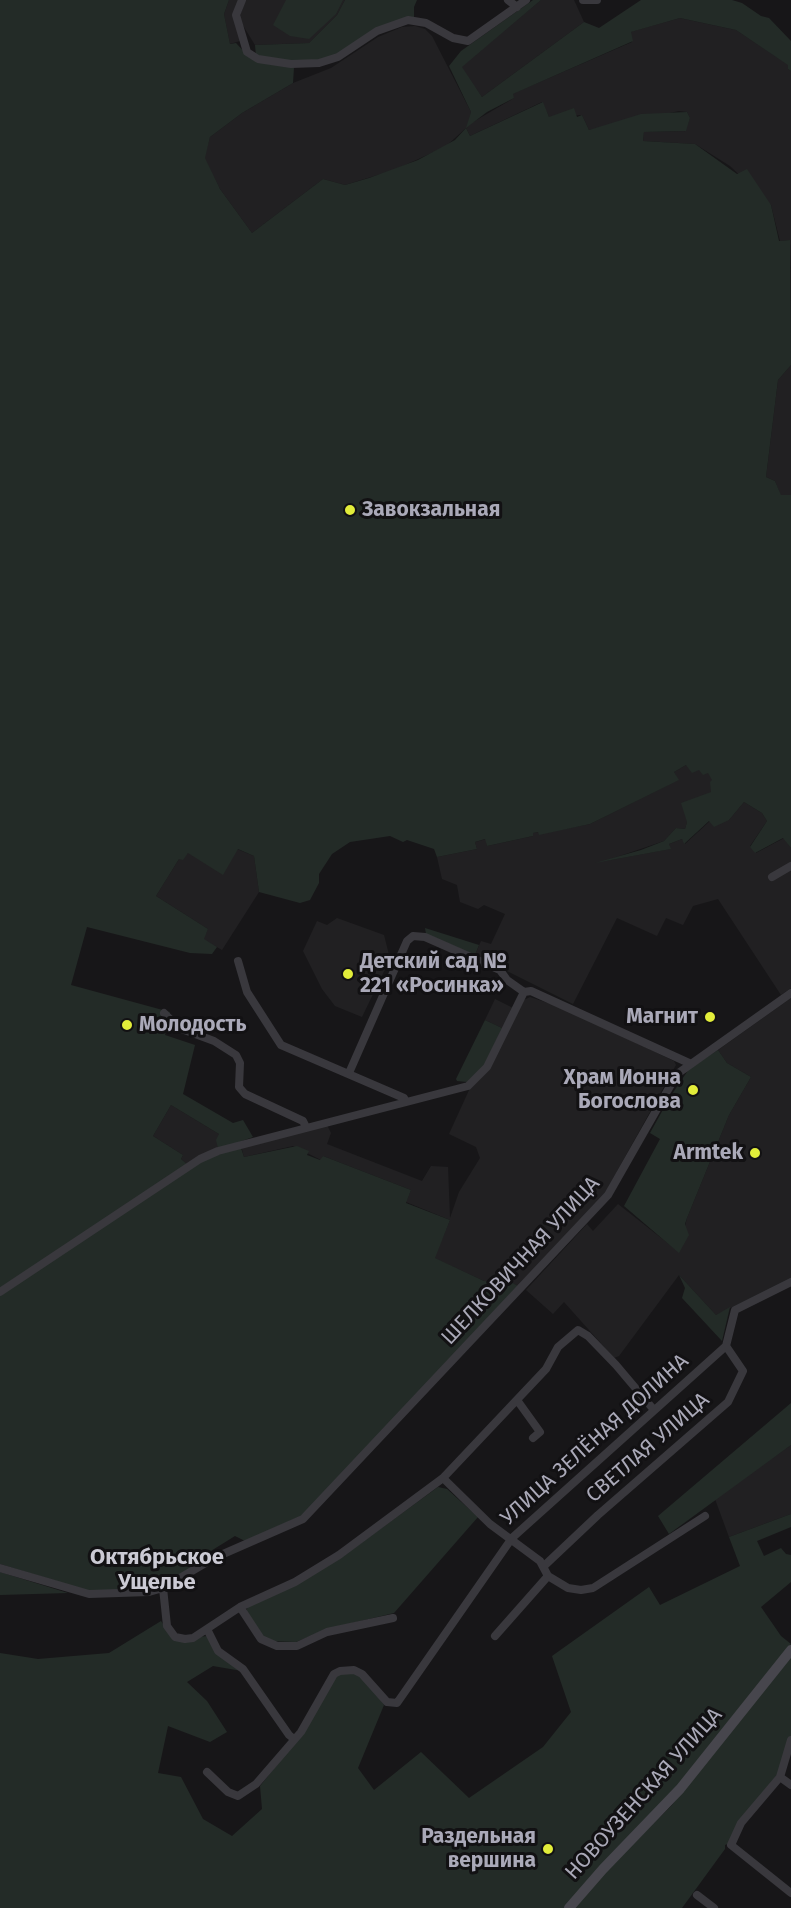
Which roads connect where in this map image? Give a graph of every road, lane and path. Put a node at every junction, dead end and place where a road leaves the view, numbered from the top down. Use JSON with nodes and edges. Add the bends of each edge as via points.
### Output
{"nodes":[{"id":1,"x":242,"y":0,"type":"edge"},
{"id":2,"x":508,"y":0,"type":"edge"},
{"id":3,"x":526,"y":0,"type":"edge"},
{"id":4,"x":583,"y":0,"type":"edge"},
{"id":5,"x":597,"y":0,"type":"edge"},
{"id":6,"x":518,"y":7,"type":"junction"},
{"id":7,"x":791,"y":866,"type":"edge"},
{"id":8,"x":772,"y":877,"type":"dead end"},
{"id":9,"x":237,"y":961,"type":"dead end"},
{"id":10,"x":524,"y":992,"type":"junction"},
{"id":11,"x":791,"y":993,"type":"edge"},
{"id":12,"x":164,"y":1013,"type":"dead end"},
{"id":13,"x":689,"y":1063,"type":"junction"},
{"id":14,"x":349,"y":1073,"type":"junction"},
{"id":15,"x":406,"y":1102,"type":"junction"},
{"id":16,"x":306,"y":1127,"type":"junction"},
{"id":17,"x":791,"y":1282,"type":"edge"},
{"id":18,"x":0,"y":1292,"type":"edge"},
{"id":19,"x":726,"y":1346,"type":"junction"},
{"id":20,"x":517,"y":1400,"type":"junction"},
{"id":21,"x":654,"y":1410,"type":"junction"},
{"id":22,"x":533,"y":1438,"type":"dead end"},
{"id":23,"x":443,"y":1478,"type":"junction"},
{"id":24,"x":705,"y":1516,"type":"dead end"},
{"id":25,"x":512,"y":1538,"type":"junction"},
{"id":26,"x":544,"y":1566,"type":"junction"},
{"id":27,"x":0,"y":1568,"type":"edge"},
{"id":28,"x":548,"y":1576,"type":"junction"},
{"id":29,"x":163,"y":1588,"type":"junction"},
{"id":30,"x":240,"y":1606,"type":"junction"},
{"id":31,"x":393,"y":1618,"type":"dead end"},
{"id":32,"x":207,"y":1629,"type":"junction"},
{"id":33,"x":495,"y":1636,"type":"dead end"},
{"id":34,"x":791,"y":1650,"type":"edge"},
{"id":35,"x":294,"y":1739,"type":"junction"},
{"id":36,"x":791,"y":1740,"type":"edge"},
{"id":37,"x":207,"y":1772,"type":"dead end"},
{"id":38,"x":780,"y":1777,"type":"junction"},
{"id":39,"x":791,"y":1785,"type":"edge"},
{"id":40,"x":791,"y":1893,"type":"edge"},
{"id":41,"x":697,"y":1895,"type":"dead end"},
{"id":42,"x":569,"y":1908,"type":"edge"},
{"id":43,"x":714,"y":1908,"type":"edge"}],
"edges":[{"from":1,"to":6,"type":"street","via":[[236,15],[247,52],[280,64],[319,63],[383,29],[414,20],[468,41]]},
{"from":2,"to":6,"type":"street"},
{"from":3,"to":6,"type":"street"},
{"from":4,"to":5,"type":"street"},
{"from":7,"to":8,"type":"street"},
{"from":9,"to":14,"type":"street","via":[[247,992],[281,1045]]},
{"from":10,"to":13,"type":"street","via":[[542,995]]},
{"from":10,"to":14,"type":"street","via":[[500,970],[426,937],[413,936]]},
{"from":10,"to":15,"type":"street","via":[[487,1067],[478,1077],[468,1086]]},
{"from":11,"to":13,"type":"street","name":"ШЕЛКОВИЧНАЯ УЛИЦА"},
{"from":12,"to":16,"type":"street","via":[[179,1028],[214,1041],[236,1055],[240,1063],[239,1087],[245,1094],[303,1121]]},
{"from":13,"to":29,"type":"street","name":"ШЕЛКОВИЧНАЯ УЛИЦА","via":[[670,1082],[608,1195],[303,1519],[214,1558]]},
{"from":14,"to":15,"type":"street"},
{"from":15,"to":16,"type":"street"},
{"from":16,"to":18,"type":"street","via":[[218,1151],[200,1160]]},
{"from":17,"to":19,"type":"street","via":[[735,1310]]},
{"from":19,"to":21,"type":"street","name":"УЛИЦА ЗЕЛЁНАЯ ДОЛИНА"},
{"from":19,"to":26,"type":"street","name":"СВЕТЛАЯ УЛИЦА","via":[[743,1371],[728,1402]]},
{"from":20,"to":21,"type":"street","via":[[546,1369],[558,1347],[578,1330],[616,1365]]},
{"from":20,"to":22,"type":"street","via":[[540,1432]]},
{"from":20,"to":23,"type":"street"},
{"from":21,"to":25,"type":"street","name":"УЛИЦА ЗЕЛЁНАЯ ДОЛИНА"},
{"from":23,"to":25,"type":"street","via":[[490,1524]]},
{"from":23,"to":30,"type":"street","via":[[339,1555],[295,1582]]},
{"from":24,"to":28,"type":"street","via":[[593,1588],[568,1588]]},
{"from":25,"to":26,"type":"street"},
{"from":25,"to":35,"type":"street","name":"УЛИЦА ЗЕЛЁНАЯ ДОЛИНА","via":[[397,1703],[387,1702],[362,1674],[340,1671],[334,1674]]},
{"from":26,"to":28,"type":"street"},
{"from":27,"to":29,"type":"street","via":[[89,1594]]},
{"from":28,"to":33,"type":"street"},
{"from":29,"to":32,"type":"street","via":[[164,1618],[170,1633],[184,1639]]},
{"from":30,"to":31,"type":"street","via":[[261,1639],[277,1646],[297,1646],[327,1632]]},
{"from":30,"to":32,"type":"street"},
{"from":32,"to":35,"type":"street","via":[[218,1651],[243,1669]]},
{"from":34,"to":42,"type":"main road","name":"НОВОУЗЕНСКАЯ УЛИЦА","via":[[680,1789]]},
{"from":35,"to":37,"type":"street","via":[[256,1784],[238,1796]]},
{"from":36,"to":38,"type":"street"},
{"from":38,"to":39,"type":"street"},
{"from":38,"to":40,"type":"street","via":[[741,1823],[731,1845]]},
{"from":41,"to":43,"type":"street"}]}
